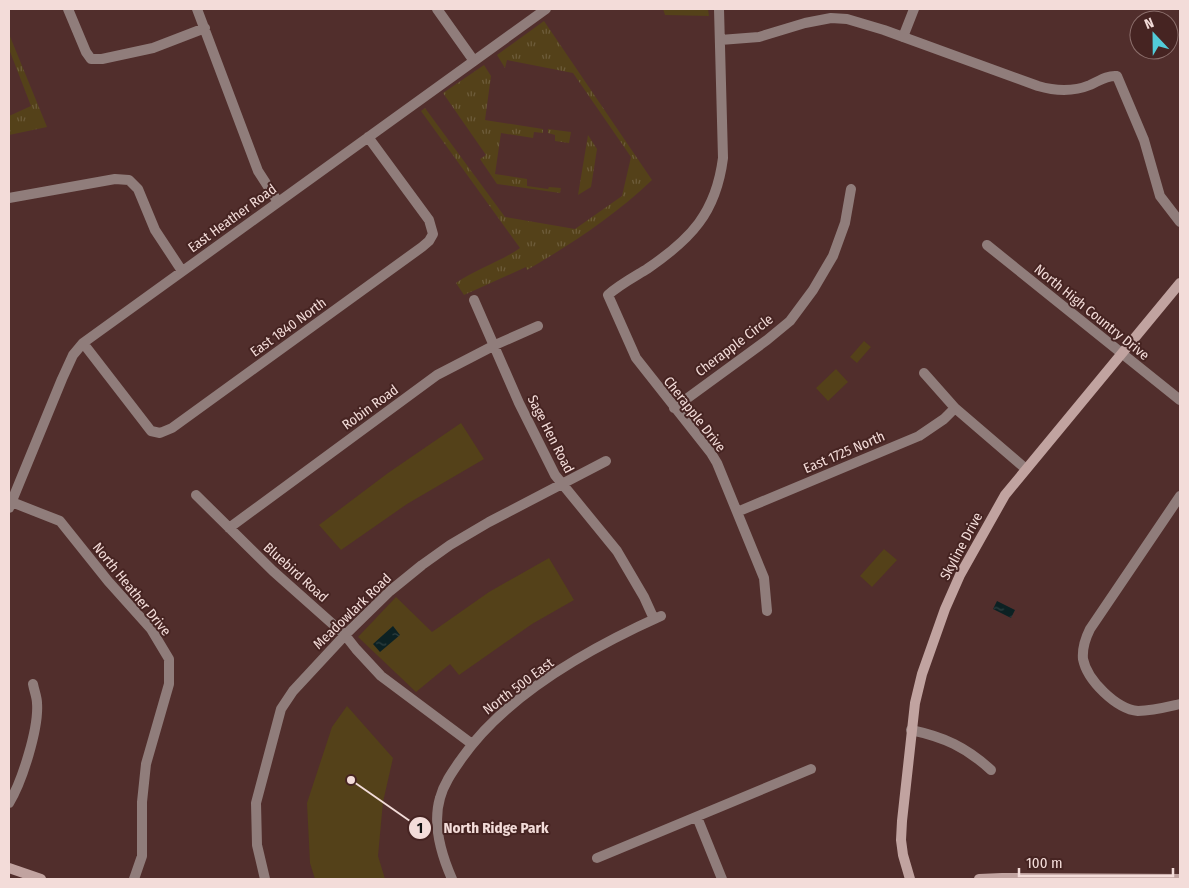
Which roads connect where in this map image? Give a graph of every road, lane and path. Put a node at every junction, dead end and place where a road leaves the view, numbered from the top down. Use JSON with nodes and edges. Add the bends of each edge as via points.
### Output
{"nodes":[{"id":1,"x":68,"y":9,"type":"edge"},
{"id":2,"x":197,"y":9,"type":"edge"},
{"id":3,"x":437,"y":9,"type":"edge"},
{"id":4,"x":546,"y":9,"type":"edge"},
{"id":5,"x":719,"y":9,"type":"edge"},
{"id":6,"x":914,"y":9,"type":"edge"},
{"id":7,"x":205,"y":28,"type":"junction"},
{"id":8,"x":903,"y":37,"type":"junction"},
{"id":9,"x":720,"y":40,"type":"junction"},
{"id":10,"x":474,"y":61,"type":"junction"},
{"id":11,"x":368,"y":137,"type":"junction"},
{"id":12,"x":851,"y":189,"type":"dead end"},
{"id":13,"x":9,"y":198,"type":"edge"},
{"id":14,"x":278,"y":202,"type":"junction"},
{"id":15,"x":1180,"y":222,"type":"edge"},
{"id":16,"x":987,"y":245,"type":"dead end"},
{"id":17,"x":182,"y":271,"type":"junction"},
{"id":18,"x":1180,"y":283,"type":"edge"},
{"id":19,"x":474,"y":300,"type":"dead end"},
{"id":20,"x":538,"y":326,"type":"dead end"},
{"id":21,"x":83,"y":343,"type":"junction"},
{"id":22,"x":495,"y":345,"type":"junction"},
{"id":23,"x":1122,"y":354,"type":"junction"},
{"id":24,"x":924,"y":373,"type":"dead end"},
{"id":25,"x":1180,"y":400,"type":"edge"},
{"id":26,"x":674,"y":408,"type":"junction"},
{"id":27,"x":955,"y":408,"type":"junction"},
{"id":28,"x":606,"y":461,"type":"dead end"},
{"id":29,"x":1026,"y":469,"type":"junction"},
{"id":30,"x":562,"y":485,"type":"junction"},
{"id":31,"x":196,"y":495,"type":"dead end"},
{"id":32,"x":1180,"y":496,"type":"edge"},
{"id":33,"x":10,"y":504,"type":"edge"},
{"id":34,"x":737,"y":512,"type":"junction"},
{"id":35,"x":229,"y":528,"type":"junction"},
{"id":36,"x":767,"y":611,"type":"dead end"},
{"id":37,"x":658,"y":617,"type":"joint"},
{"id":38,"x":345,"y":635,"type":"junction"},
{"id":39,"x":33,"y":684,"type":"dead end"},
{"id":40,"x":1180,"y":704,"type":"edge"},
{"id":41,"x":911,"y":730,"type":"junction"},
{"id":42,"x":472,"y":744,"type":"junction"},
{"id":43,"x":811,"y":769,"type":"dead end"},
{"id":44,"x":992,"y":770,"type":"dead end"},
{"id":45,"x":9,"y":803,"type":"edge"},
{"id":46,"x":697,"y":817,"type":"junction"},
{"id":47,"x":597,"y":858,"type":"dead end"},
{"id":48,"x":9,"y":868,"type":"edge"},
{"id":49,"x":41,"y":879,"type":"edge"},
{"id":50,"x":134,"y":879,"type":"edge"},
{"id":51,"x":265,"y":879,"type":"edge"},
{"id":52,"x":452,"y":879,"type":"edge"},
{"id":53,"x":722,"y":879,"type":"edge"},
{"id":54,"x":910,"y":879,"type":"edge"},
{"id":55,"x":979,"y":879,"type":"edge"},
{"id":56,"x":1180,"y":879,"type":"edge"}],
"edges":[{"from":1,"to":7,"type":"street","via":[[91,59],[153,48]]},
{"from":2,"to":7,"type":"street"},
{"from":3,"to":10,"type":"street"},
{"from":4,"to":10,"type":"street","name":"East Heather Road"},
{"from":5,"to":9,"type":"street"},
{"from":6,"to":8,"type":"street"},
{"from":7,"to":14,"type":"street","via":[[258,171]]},
{"from":8,"to":9,"type":"street","via":[[847,19],[831,18],[759,37]]},
{"from":8,"to":15,"type":"street","via":[[1053,90],[1074,90],[1108,76],[1117,76],[1144,140],[1160,196]]},
{"from":9,"to":26,"type":"street","name":"Cherapple Drive","via":[[723,158],[720,179],[710,205],[697,227],[678,246],[608,295],[636,358]]},
{"from":10,"to":11,"type":"street","name":"East Heather Road"},
{"from":11,"to":14,"type":"street","name":"East Heather Road"},
{"from":11,"to":21,"type":"street","name":"East 1840 North","via":[[430,220],[434,234],[418,250],[180,422],[160,433],[154,433],[147,427]]},
{"from":12,"to":26,"type":"street","name":"Cherapple Circle","via":[[845,223],[833,256],[790,321]]},
{"from":13,"to":17,"type":"street","via":[[115,178],[131,181],[138,189],[154,230]]},
{"from":14,"to":17,"type":"street","name":"East Heather Road"},
{"from":16,"to":23,"type":"street","name":"North High Country Drive"},
{"from":17,"to":21,"type":"street","name":"East Heather Road"},
{"from":18,"to":23,"type":"street","name":"Skyline Drive"},
{"from":19,"to":22,"type":"street","name":"Sage Hen Road"},
{"from":20,"to":22,"type":"street","name":"Robin Road"},
{"from":21,"to":33,"type":"street","name":"East Heather Road","via":[[73,355],[62,379]]},
{"from":22,"to":30,"type":"street","name":"Sage Hen Road","via":[[519,403]]},
{"from":22,"to":35,"type":"street","name":"Robin Road","via":[[437,376]]},
{"from":23,"to":25,"type":"street","name":"North High Country Drive"},
{"from":23,"to":29,"type":"street","name":"Skyline Drive"},
{"from":24,"to":27,"type":"street"},
{"from":26,"to":34,"type":"street","name":"Cherapple Drive","via":[[711,452]]},
{"from":27,"to":29,"type":"street"},
{"from":27,"to":34,"type":"street","name":"East 1725 North","via":[[919,436]]},
{"from":28,"to":30,"type":"street","name":"Meadowlark Road"},
{"from":29,"to":41,"type":"street","name":"Skyline Drive","via":[[991,519],[945,609],[922,674]]},
{"from":30,"to":37,"type":"street","name":"Sage Hen Road","via":[[617,551]]},
{"from":30,"to":38,"type":"street","name":"Meadowlark Road","via":[[450,545],[390,591]]},
{"from":31,"to":35,"type":"street","name":"Bluebird Road"},
{"from":32,"to":40,"type":"street","via":[[1090,629],[1085,639],[1083,658],[1088,672],[1117,704],[1137,710]]},
{"from":33,"to":50,"type":"street","name":"North Heather Drive","via":[[60,521],[108,582],[151,629],[169,659],[169,684],[146,764],[142,856]]},
{"from":34,"to":36,"type":"street","name":"Cherapple Drive","via":[[764,578]]},
{"from":35,"to":38,"type":"street","name":"Bluebird Road"},
{"from":37,"to":42,"type":"street","name":"North 500 East","via":[[584,655],[548,679],[488,725]]},
{"from":38,"to":42,"type":"street","name":"Bluebird Road","via":[[381,676]]},
{"from":38,"to":51,"type":"street","name":"Meadowlark Road","via":[[293,691],[281,709],[256,804],[258,845]]},
{"from":39,"to":45,"type":"street","via":[[37,716],[21,777]]},
{"from":41,"to":44,"type":"street","via":[[949,740],[975,755]]},
{"from":41,"to":54,"type":"street","name":"Skyline Drive","via":[[901,840]]},
{"from":42,"to":52,"type":"street","name":"North 500 East","via":[[448,778],[440,798],[439,842]]},
{"from":43,"to":46,"type":"street"},
{"from":46,"to":47,"type":"street"},
{"from":46,"to":53,"type":"street"},
{"from":48,"to":49,"type":"street"},
{"from":55,"to":56,"type":"street"}]}
